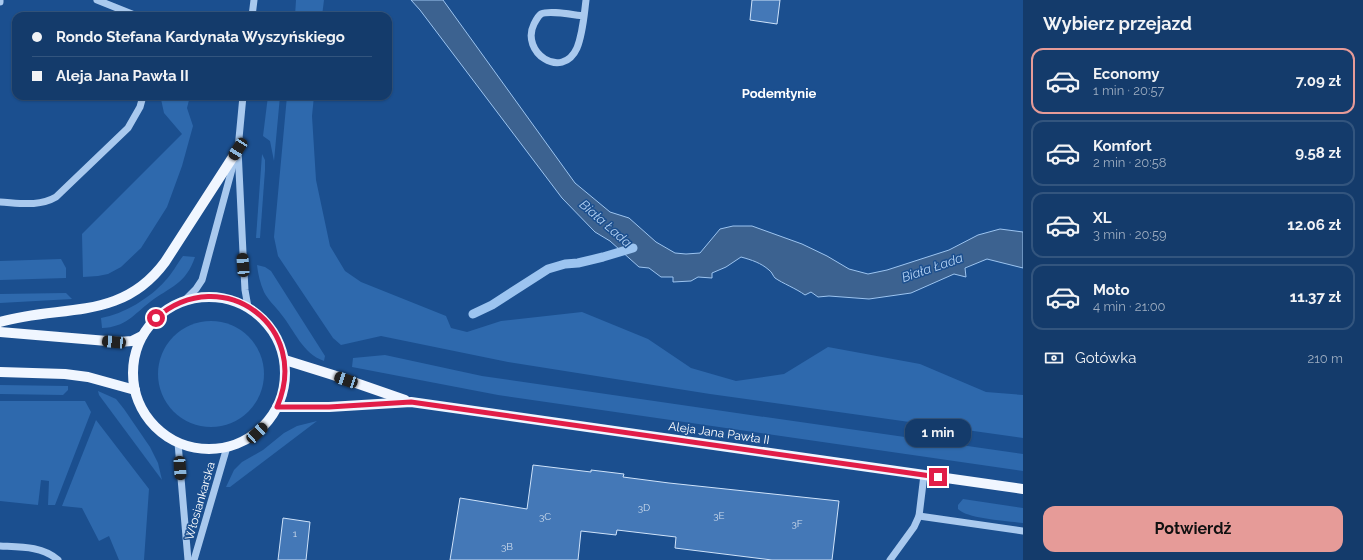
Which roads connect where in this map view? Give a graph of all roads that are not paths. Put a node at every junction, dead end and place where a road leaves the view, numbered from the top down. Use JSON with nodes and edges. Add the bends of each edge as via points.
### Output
{"nodes":[{"id":1,"x":97,"y":0,"type":"edge"},
{"id":2,"x":254,"y":0,"type":"edge"},
{"id":3,"x":586,"y":0,"type":"edge"},
{"id":4,"x":127,"y":12,"type":"edge"},
{"id":5,"x":252,"y":12,"type":"edge"},
{"id":6,"x":584,"y":16,"type":"junction"},
{"id":7,"x":142,"y":100,"type":"edge"},
{"id":8,"x":244,"y":100,"type":"edge"},
{"id":9,"x":238,"y":149,"type":"junction"},
{"id":10,"x":0,"y":202,"type":"edge"},
{"id":11,"x":185,"y":300,"type":"junction"},
{"id":12,"x":248,"y":307,"type":"junction"},
{"id":13,"x":0,"y":322,"type":"edge"},
{"id":14,"x":0,"y":332,"type":"edge"},
{"id":15,"x":142,"y":336,"type":"junction"},
{"id":16,"x":285,"y":360,"type":"junction"},
{"id":17,"x":0,"y":372,"type":"edge"},
{"id":18,"x":135,"y":390,"type":"junction"},
{"id":19,"x":411,"y":402,"type":"junction"},
{"id":20,"x":277,"y":407,"type":"junction"},
{"id":21,"x":178,"y":443,"type":"junction"},
{"id":22,"x":227,"y":447,"type":"junction"},
{"id":23,"x":924,"y":475,"type":"junction"},
{"id":24,"x":1023,"y":489,"type":"edge"},
{"id":25,"x":919,"y":516,"type":"junction"},
{"id":26,"x":1023,"y":531,"type":"edge"},
{"id":27,"x":0,"y":546,"type":"edge"},
{"id":28,"x":58,"y":560,"type":"edge"},
{"id":29,"x":188,"y":560,"type":"edge"},
{"id":30,"x":194,"y":560,"type":"edge"},
{"id":31,"x":890,"y":560,"type":"edge"}],
"edges":[{"from":1,"to":4,"type":"street"},
{"from":2,"to":5,"type":"street"},
{"from":3,"to":6,"type":"street"},
{"from":6,"to":6,"type":"street","via":[[578,43],[572,56],[556,63],[547,61],[539,55],[534,47],[532,28],[540,15],[547,12]]},
{"from":7,"to":10,"type":"street","via":[[128,128],[56,197],[48,202],[34,204]]},
{"from":8,"to":9,"type":"street"},
{"from":9,"to":11,"type":"street","via":[[202,280]]},
{"from":9,"to":12,"type":"street"},
{"from":9,"to":13,"type":"main road","via":[[159,271],[143,286],[98,307],[21,316]]},
{"from":11,"to":12,"type":"main road","via":[[218,297]]},
{"from":11,"to":15,"type":"main road","via":[[165,310]]},
{"from":12,"to":16,"type":"main road","via":[[268,324],[276,335]]},
{"from":14,"to":15,"type":"main road","via":[[119,342],[132,341]]},
{"from":15,"to":18,"type":"main road","via":[[136,349],[134,363]]},
{"from":16,"to":19,"type":"main road","name":"Aleja Jana Pawła II"},
{"from":16,"to":20,"type":"main road","via":[[285,384]]},
{"from":17,"to":18,"type":"main road","via":[[73,375]]},
{"from":18,"to":21,"type":"main road","via":[[142,409],[154,425]]},
{"from":19,"to":20,"type":"main road","name":"Aleja Jana Pawła II"},
{"from":19,"to":23,"type":"main road","name":"Aleja Jana Pawła II"},
{"from":20,"to":22,"type":"main road","via":[[257,433]]},
{"from":21,"to":22,"type":"main road","via":[[207,449]]},
{"from":21,"to":29,"type":"street","name":"Włosiankarska"},
{"from":22,"to":30,"type":"street","name":"Włosiankarska"},
{"from":23,"to":24,"type":"main road","name":"Aleja Jana Pawła II"},
{"from":23,"to":25,"type":"street"},
{"from":25,"to":26,"type":"street"},
{"from":25,"to":31,"type":"street"},
{"from":27,"to":28,"type":"street","via":[[31,548],[47,552]]}]}
